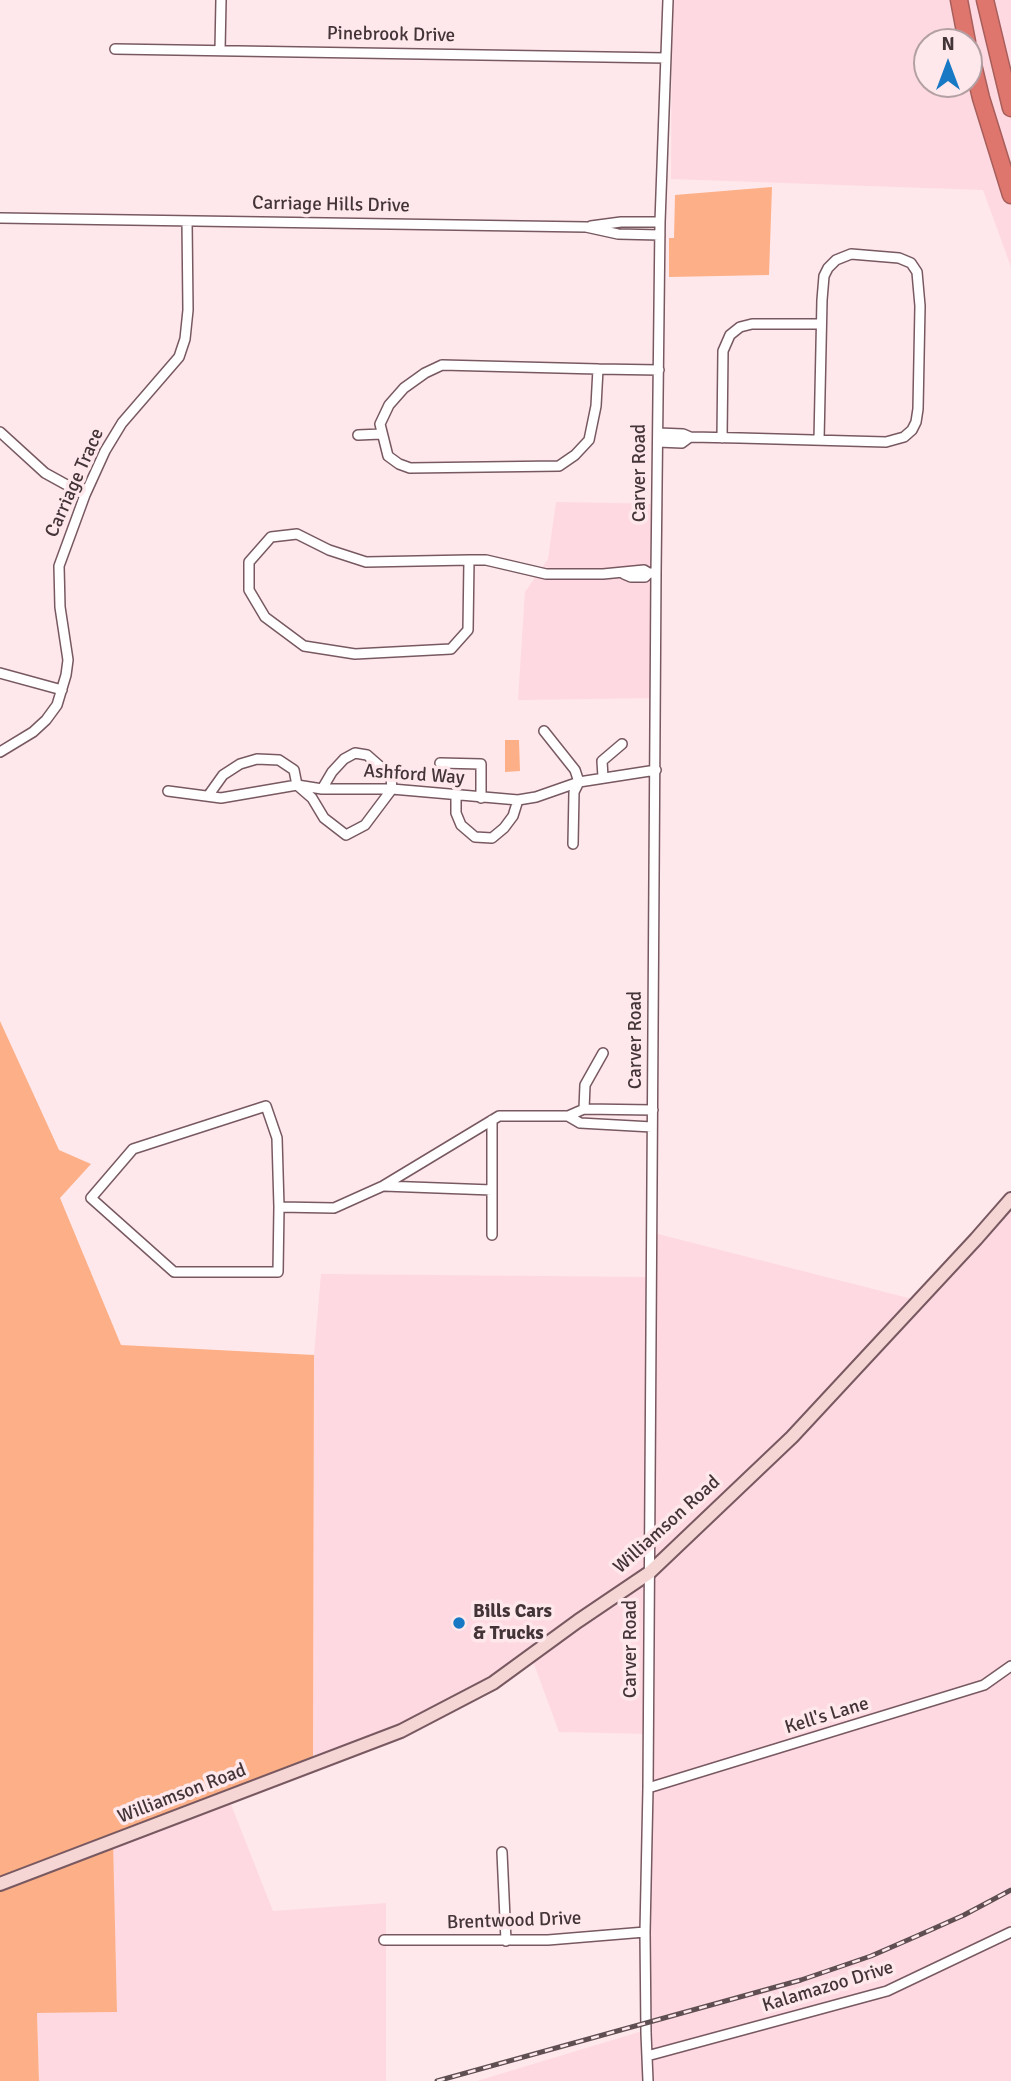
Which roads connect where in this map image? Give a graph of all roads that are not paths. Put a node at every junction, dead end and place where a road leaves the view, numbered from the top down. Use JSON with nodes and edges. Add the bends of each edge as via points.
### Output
{"nodes":[{"id":1,"x":221,"y":0,"type":"edge"},
{"id":2,"x":667,"y":0,"type":"edge"},
{"id":3,"x":959,"y":0,"type":"edge"},
{"id":4,"x":985,"y":0,"type":"edge"},
{"id":5,"x":964,"y":28,"type":"edge"},
{"id":6,"x":116,"y":49,"type":"dead end"},
{"id":7,"x":220,"y":50,"type":"junction"},
{"id":8,"x":666,"y":58,"type":"junction"},
{"id":9,"x":981,"y":98,"type":"edge"},
{"id":10,"x":1011,"y":108,"type":"edge"},
{"id":11,"x":1011,"y":194,"type":"edge"},
{"id":12,"x":0,"y":218,"type":"edge"},
{"id":13,"x":187,"y":220,"type":"junction"},
{"id":14,"x":660,"y":222,"type":"junction"},
{"id":15,"x":586,"y":227,"type":"junction"},
{"id":16,"x":660,"y":235,"type":"junction"},
{"id":17,"x":821,"y":324,"type":"junction"},
{"id":18,"x":598,"y":369,"type":"junction"},
{"id":19,"x":659,"y":370,"type":"junction"},
{"id":20,"x":0,"y":432,"type":"edge"},
{"id":21,"x":381,"y":433,"type":"junction"},
{"id":22,"x":358,"y":435,"type":"dead end"},
{"id":23,"x":658,"y":437,"type":"junction"},
{"id":24,"x":722,"y":438,"type":"junction"},
{"id":25,"x":819,"y":440,"type":"junction"},
{"id":26,"x":85,"y":495,"type":"junction"},
{"id":27,"x":469,"y":560,"type":"junction"},
{"id":28,"x":653,"y":573,"type":"junction"},
{"id":29,"x":0,"y":673,"type":"edge"},
{"id":30,"x":62,"y":690,"type":"junction"},
{"id":31,"x":544,"y":731,"type":"dead end"},
{"id":32,"x":622,"y":744,"type":"dead end"},
{"id":33,"x":0,"y":752,"type":"edge"},
{"id":34,"x":440,"y":763,"type":"dead end"},
{"id":35,"x":656,"y":770,"type":"junction"},
{"id":36,"x":603,"y":777,"type":"junction"},
{"id":37,"x":579,"y":782,"type":"junction"},
{"id":38,"x":298,"y":785,"type":"junction"},
{"id":39,"x":322,"y":789,"type":"junction"},
{"id":40,"x":392,"y":789,"type":"junction"},
{"id":41,"x":168,"y":791,"type":"dead end"},
{"id":42,"x":456,"y":794,"type":"junction"},
{"id":43,"x":208,"y":796,"type":"junction"},
{"id":44,"x":481,"y":798,"type":"junction"},
{"id":45,"x":518,"y":800,"type":"junction"},
{"id":46,"x":573,"y":844,"type":"dead end"},
{"id":47,"x":603,"y":1053,"type":"dead end"},
{"id":48,"x":584,"y":1109,"type":"junction"},
{"id":49,"x":653,"y":1110,"type":"junction"},
{"id":50,"x":568,"y":1116,"type":"junction"},
{"id":51,"x":492,"y":1120,"type":"junction"},
{"id":52,"x":652,"y":1127,"type":"junction"},
{"id":53,"x":383,"y":1186,"type":"junction"},
{"id":54,"x":492,"y":1190,"type":"junction"},
{"id":55,"x":1011,"y":1199,"type":"edge"},
{"id":56,"x":279,"y":1207,"type":"junction"},
{"id":57,"x":492,"y":1235,"type":"dead end"},
{"id":58,"x":649,"y":1573,"type":"junction"},
{"id":59,"x":1011,"y":1665,"type":"edge"},
{"id":60,"x":648,"y":1788,"type":"junction"},
{"id":61,"x":502,"y":1852,"type":"dead end"},
{"id":62,"x":0,"y":1884,"type":"edge"},
{"id":63,"x":1011,"y":1931,"type":"edge"},
{"id":64,"x":645,"y":1932,"type":"junction"},
{"id":65,"x":384,"y":1940,"type":"dead end"},
{"id":66,"x":506,"y":1941,"type":"junction"},
{"id":67,"x":647,"y":2056,"type":"junction"},
{"id":68,"x":648,"y":2081,"type":"edge"}],
"edges":[{"from":1,"to":7,"type":"street"},
{"from":2,"to":8,"type":"street","name":"Carver Road"},
{"from":3,"to":5,"type":"highway"},
{"from":4,"to":10,"type":"highway"},
{"from":6,"to":7,"type":"street","name":"Pinebrook Drive"},
{"from":7,"to":8,"type":"street","name":"Pinebrook Drive"},
{"from":8,"to":14,"type":"street","name":"Carver Road"},
{"from":9,"to":11,"type":"highway"},
{"from":12,"to":13,"type":"street","name":"Carriage Hills Drive"},
{"from":13,"to":15,"type":"street","name":"Carriage Hills Drive"},
{"from":13,"to":26,"type":"street","name":"Carriage Trace","via":[[188,310],[179,357],[122,423]]},
{"from":14,"to":15,"type":"street"},
{"from":14,"to":16,"type":"street","name":"Carver Road"},
{"from":15,"to":16,"type":"street","name":"Carriage Hills Drive","via":[[618,234]]},
{"from":16,"to":19,"type":"street","name":"Carver Road"},
{"from":17,"to":24,"type":"street","via":[[752,324],[730,335],[723,352]]},
{"from":17,"to":25,"type":"street"},
{"from":17,"to":25,"type":"street","via":[[824,276],[836,260],[851,254],[899,258],[917,272],[918,408],[912,430],[904,438],[886,442]]},
{"from":18,"to":19,"type":"street"},
{"from":18,"to":21,"type":"street","via":[[442,365],[404,387],[389,405]]},
{"from":18,"to":21,"type":"street","via":[[589,440],[559,466],[410,468],[388,456]]},
{"from":19,"to":23,"type":"street","name":"Carver Road"},
{"from":20,"to":26,"type":"street","via":[[45,473]]},
{"from":21,"to":22,"type":"street"},
{"from":23,"to":24,"type":"street","via":[[682,443],[690,437]]},
{"from":23,"to":28,"type":"street","name":"Carver Road"},
{"from":24,"to":25,"type":"street"},
{"from":26,"to":30,"type":"street","name":"Carriage Trace","via":[[59,566],[68,660]]},
{"from":27,"to":27,"type":"street","via":[[366,562],[297,534],[271,537],[249,562],[248,590],[265,617],[304,646],[355,654],[451,649],[468,630]]},
{"from":27,"to":28,"type":"street","via":[[546,574]]},
{"from":28,"to":35,"type":"street","name":"Carver Road"},
{"from":29,"to":30,"type":"street"},
{"from":30,"to":33,"type":"street","name":"Carriage Trace","via":[[46,720]]},
{"from":31,"to":37,"type":"street"},
{"from":32,"to":36,"type":"street","via":[[602,761]]},
{"from":34,"to":44,"type":"street","via":[[481,764]]},
{"from":35,"to":36,"type":"street","name":"Ashford Way"},
{"from":35,"to":49,"type":"street","name":"Carver Road"},
{"from":36,"to":37,"type":"street","name":"Ashford Way"},
{"from":37,"to":45,"type":"street","name":"Ashford Way"},
{"from":37,"to":46,"type":"street","via":[[574,792]]},
{"from":38,"to":39,"type":"street","name":"Ashford Way"},
{"from":38,"to":40,"type":"street","via":[[324,818],[346,835],[365,825]]},
{"from":38,"to":43,"type":"street","name":"Ashford Way","via":[[221,798]]},
{"from":38,"to":43,"type":"street","via":[[295,770],[279,760],[257,759],[223,775]]},
{"from":39,"to":40,"type":"street","name":"Ashford Way"},
{"from":39,"to":40,"type":"street","via":[[332,772],[355,753],[368,755],[383,769],[391,777]]},
{"from":40,"to":42,"type":"street","name":"Ashford Way"},
{"from":41,"to":43,"type":"street","name":"Ashford Way"},
{"from":42,"to":44,"type":"street","name":"Ashford Way"},
{"from":42,"to":45,"type":"street","via":[[461,825],[475,837],[492,838],[504,828]]},
{"from":44,"to":45,"type":"street","name":"Ashford Way"},
{"from":47,"to":48,"type":"street","via":[[585,1085]]},
{"from":48,"to":49,"type":"street"},
{"from":48,"to":50,"type":"street"},
{"from":49,"to":52,"type":"street","name":"Carver Road"},
{"from":50,"to":51,"type":"street","via":[[499,1116]]},
{"from":50,"to":52,"type":"street","via":[[580,1124]]},
{"from":51,"to":53,"type":"street"},
{"from":51,"to":54,"type":"street"},
{"from":52,"to":58,"type":"street","name":"Carver Road"},
{"from":53,"to":54,"type":"street"},
{"from":53,"to":56,"type":"street","via":[[334,1208]]},
{"from":54,"to":57,"type":"street"},
{"from":55,"to":58,"type":"main road","name":"Williamson Road","via":[[792,1437]]},
{"from":56,"to":56,"type":"street","via":[[278,1272],[174,1272],[91,1198],[133,1149],[265,1106],[277,1138]]},
{"from":58,"to":60,"type":"street","name":"Carver Road"},
{"from":58,"to":62,"type":"main road","name":"Williamson Road","via":[[493,1683],[401,1731]]},
{"from":59,"to":60,"type":"street","name":"Kell's Lane","via":[[984,1685]]},
{"from":60,"to":64,"type":"street","name":"Carver Road"},
{"from":61,"to":66,"type":"street"},
{"from":63,"to":67,"type":"street","name":"Kalamazoo Drive","via":[[887,1991]]},
{"from":64,"to":66,"type":"street","name":"Brentwood Drive"},
{"from":64,"to":67,"type":"street","name":"Carver Road"},
{"from":65,"to":66,"type":"street","name":"Brentwood Drive"},
{"from":67,"to":68,"type":"street","name":"Carver Road"}]}
